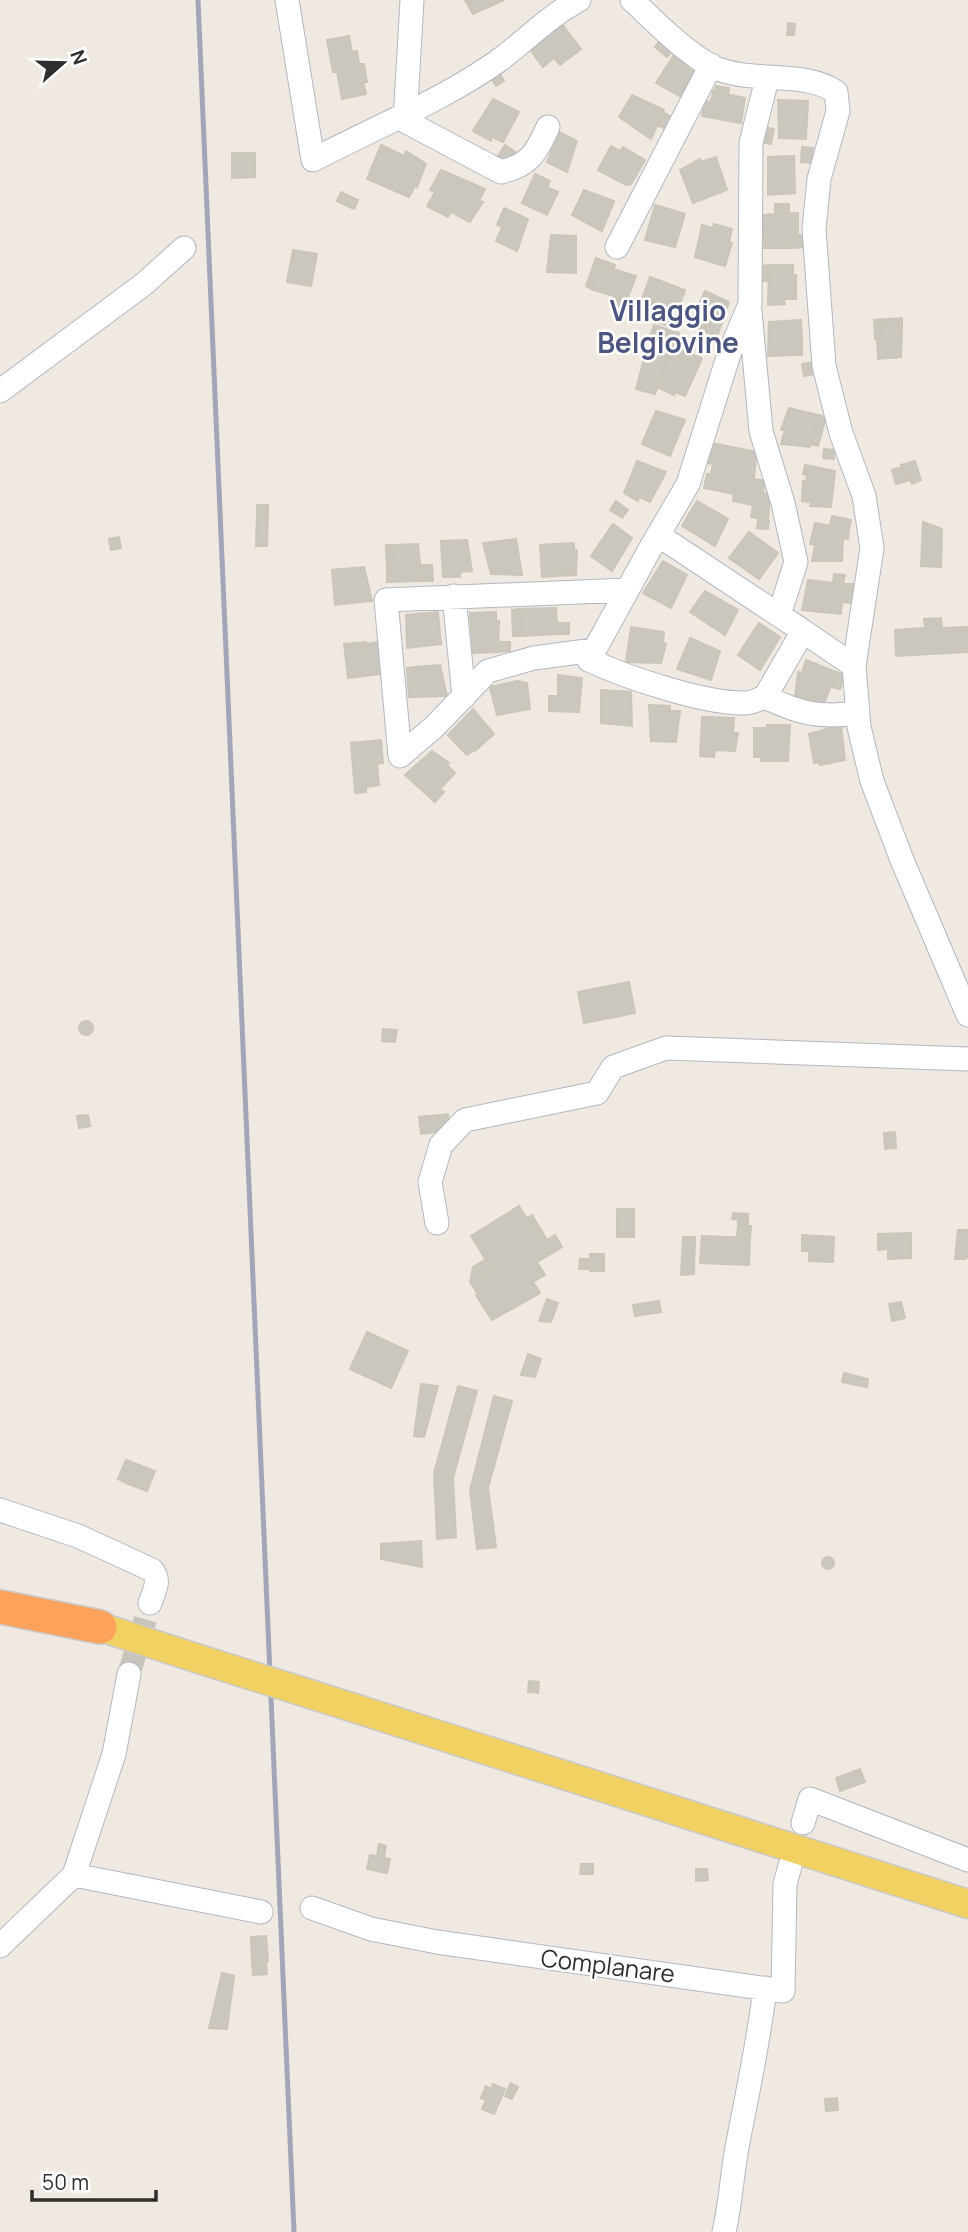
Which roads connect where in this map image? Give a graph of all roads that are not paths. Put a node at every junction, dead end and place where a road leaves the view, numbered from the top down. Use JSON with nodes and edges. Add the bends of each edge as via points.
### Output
{"nodes":[{"id":1,"x":287,"y":0,"type":"edge"},
{"id":2,"x":412,"y":0,"type":"edge"},
{"id":3,"x":579,"y":0,"type":"edge"},
{"id":4,"x":632,"y":0,"type":"edge"},
{"id":5,"x":711,"y":65,"type":"junction"},
{"id":6,"x":767,"y":79,"type":"junction"},
{"id":7,"x":406,"y":111,"type":"junction"},
{"id":8,"x":548,"y":127,"type":"dead end"},
{"id":9,"x":617,"y":247,"type":"dead end"},
{"id":10,"x":184,"y":248,"type":"dead end"},
{"id":11,"x":750,"y":304,"type":"junction"},
{"id":12,"x":0,"y":391,"type":"edge"},
{"id":13,"x":658,"y":535,"type":"junction"},
{"id":14,"x":627,"y":590,"type":"junction"},
{"id":15,"x":454,"y":596,"type":"junction"},
{"id":16,"x":779,"y":615,"type":"junction"},
{"id":17,"x":803,"y":631,"type":"junction"},
{"id":18,"x":594,"y":650,"type":"junction"},
{"id":19,"x":854,"y":666,"type":"junction"},
{"id":20,"x":464,"y":697,"type":"junction"},
{"id":21,"x":765,"y":697,"type":"junction"},
{"id":22,"x":858,"y":713,"type":"junction"},
{"id":23,"x":968,"y":1015,"type":"edge"},
{"id":24,"x":968,"y":1059,"type":"edge"},
{"id":25,"x":438,"y":1223,"type":"dead end"},
{"id":26,"x":0,"y":1510,"type":"edge"},
{"id":27,"x":0,"y":1592,"type":"edge"},
{"id":28,"x":150,"y":1603,"type":"tunnel mouth"},
{"id":29,"x":36,"y":1606,"type":"joint"},
{"id":30,"x":0,"y":1607,"type":"edge"},
{"id":31,"x":100,"y":1627,"type":"junction"},
{"id":32,"x":129,"y":1674,"type":"tunnel mouth"},
{"id":33,"x":803,"y":1823,"type":"dead end"},
{"id":34,"x":968,"y":1860,"type":"edge"},
{"id":35,"x":790,"y":1866,"type":"dead end"},
{"id":36,"x":74,"y":1874,"type":"junction"},
{"id":37,"x":968,"y":1904,"type":"edge"},
{"id":38,"x":312,"y":1908,"type":"dead end"},
{"id":39,"x":261,"y":1912,"type":"dead end"},
{"id":40,"x":0,"y":1946,"type":"edge"},
{"id":41,"x":765,"y":1988,"type":"junction"},
{"id":42,"x":724,"y":2232,"type":"edge"}],
"edges":[{"from":1,"to":7,"type":"street","via":[[313,160]]},
{"from":2,"to":7,"type":"street"},
{"from":3,"to":7,"type":"street","via":[[549,17],[498,61]]},
{"from":4,"to":5,"type":"street"},
{"from":5,"to":6,"type":"street"},
{"from":5,"to":9,"type":"street"},
{"from":6,"to":11,"type":"street","via":[[751,143]]},
{"from":6,"to":19,"type":"street","via":[[824,84],[836,92],[838,111],[819,179],[814,229],[824,366],[864,496],[872,548]]},
{"from":7,"to":8,"type":"street","via":[[405,121],[501,172],[520,167],[535,156]]},
{"from":10,"to":12,"type":"street","via":[[144,284]]},
{"from":11,"to":13,"type":"street","via":[[729,354],[688,484]]},
{"from":11,"to":16,"type":"street","via":[[761,431],[796,562]]},
{"from":13,"to":14,"type":"street"},
{"from":13,"to":16,"type":"street"},
{"from":14,"to":15,"type":"street"},
{"from":14,"to":18,"type":"street"},
{"from":15,"to":20,"type":"street"},
{"from":15,"to":20,"type":"street","via":[[386,600],[400,756]]},
{"from":16,"to":17,"type":"street"},
{"from":17,"to":19,"type":"street"},
{"from":17,"to":21,"type":"street"},
{"from":18,"to":20,"type":"street","via":[[534,658],[488,671]]},
{"from":18,"to":21,"type":"street","via":[[589,660],[650,683],[746,704]]},
{"from":19,"to":22,"type":"street"},
{"from":21,"to":22,"type":"street","via":[[799,713],[825,717]]},
{"from":22,"to":23,"type":"street","via":[[872,781]]},
{"from":24,"to":25,"type":"street","via":[[666,1048],[614,1067],[597,1093],[465,1120],[441,1145],[430,1182]]},
{"from":26,"to":28,"type":"street","via":[[78,1536],[152,1570],[157,1585]]},
{"from":27,"to":29,"type":"highway"},
{"from":29,"to":31,"type":"main road"},
{"from":30,"to":31,"type":"highway"},
{"from":31,"to":37,"type":"main road","bridge":true},
{"from":32,"to":36,"type":"street","via":[[114,1754]]},
{"from":33,"to":34,"type":"street","via":[[810,1799]]},
{"from":35,"to":41,"type":"street","via":[[785,1884],[783,1991]]},
{"from":36,"to":39,"type":"street"},
{"from":36,"to":40,"type":"street"},
{"from":38,"to":41,"type":"street","name":"Complanare","via":[[371,1929],[436,1941]]},
{"from":41,"to":42,"type":"street"}]}
